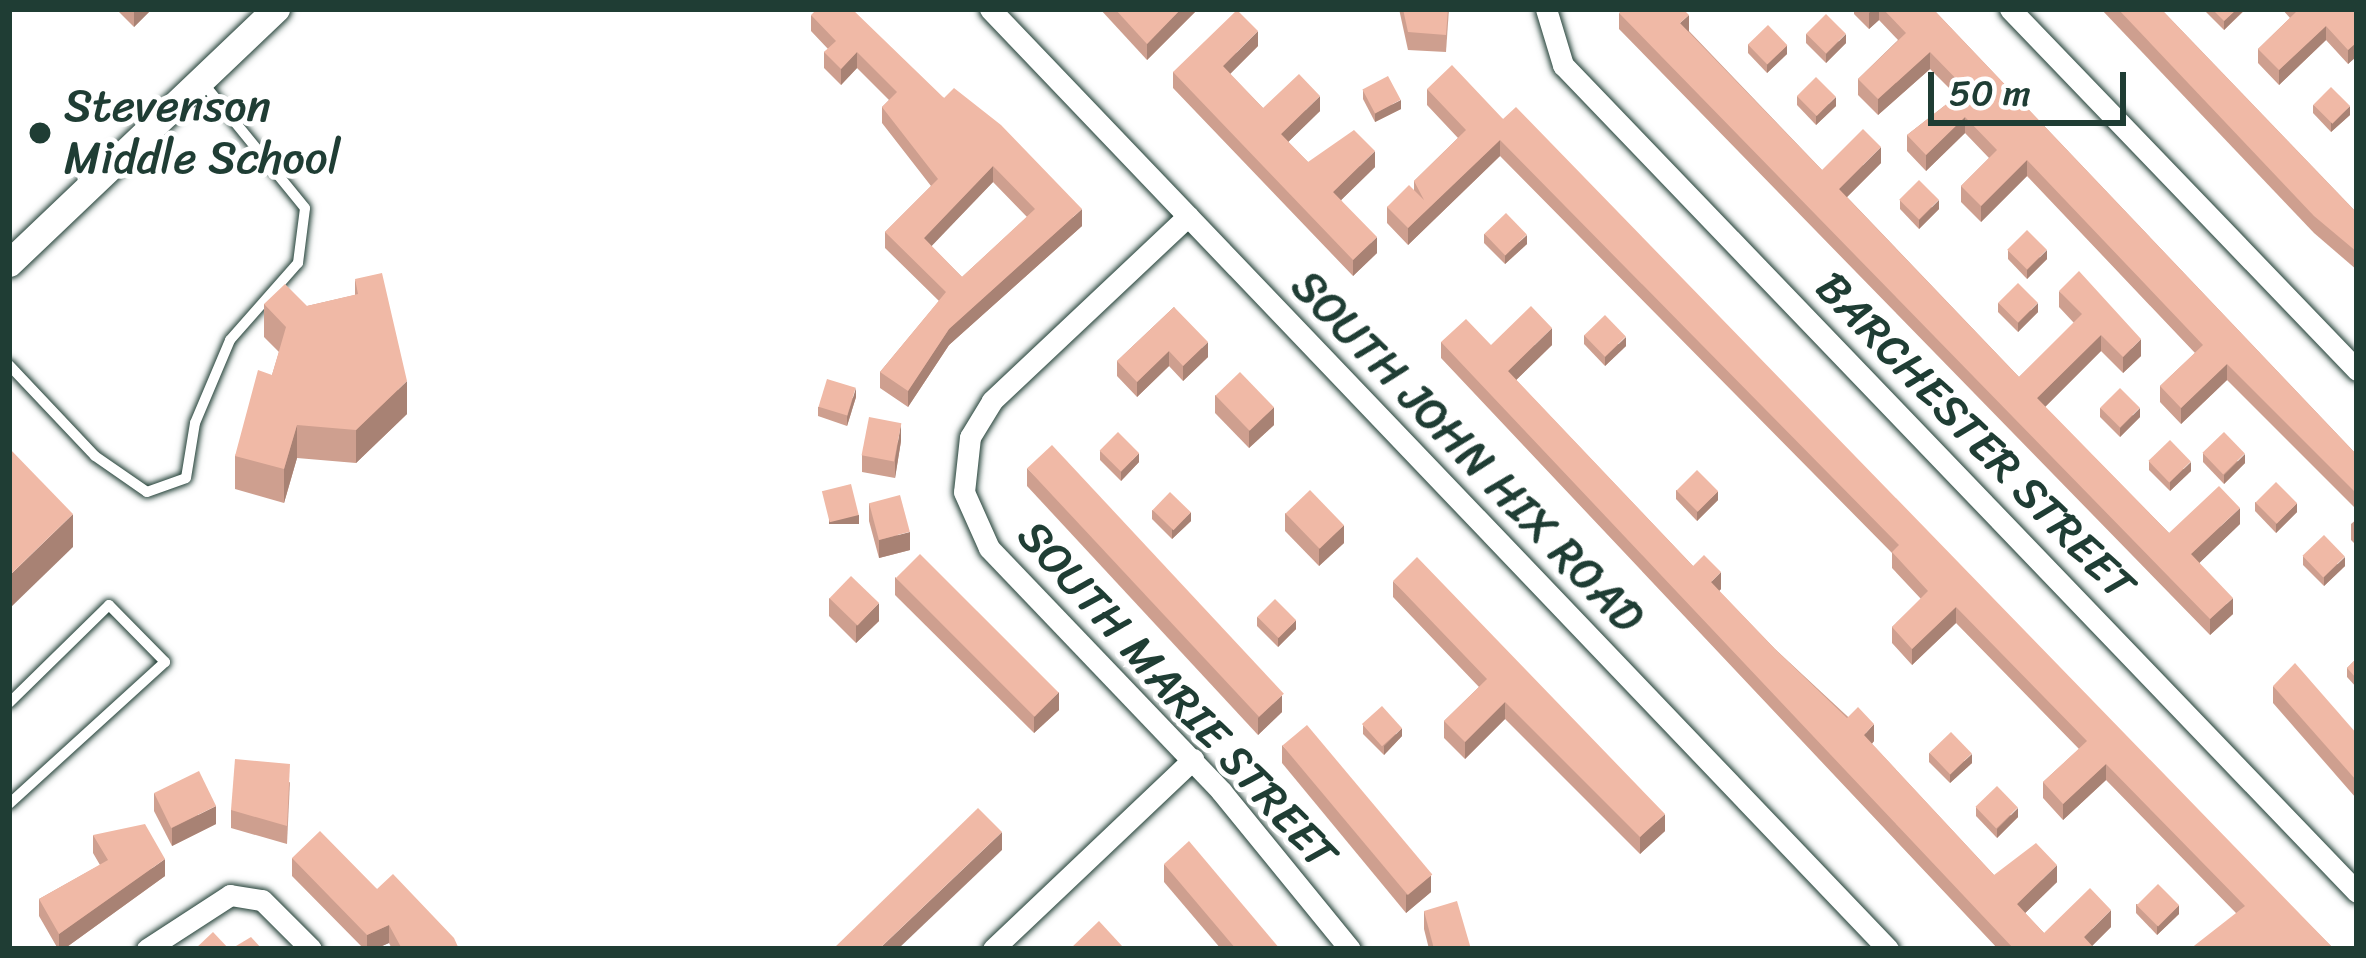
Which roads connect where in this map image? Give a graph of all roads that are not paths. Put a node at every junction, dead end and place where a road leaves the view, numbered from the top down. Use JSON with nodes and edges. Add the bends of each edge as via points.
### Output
{"nodes":[{"id":1,"x":276,"y":9,"type":"edge"},
{"id":2,"x":990,"y":9,"type":"edge"},
{"id":3,"x":2010,"y":9,"type":"edge"},
{"id":4,"x":1546,"y":19,"type":"edge"},
{"id":5,"x":200,"y":81,"type":"junction"},
{"id":6,"x":1188,"y":216,"type":"junction"},
{"id":7,"x":9,"y":263,"type":"edge"},
{"id":8,"x":9,"y":365,"type":"edge"},
{"id":9,"x":2357,"y":370,"type":"edge"},
{"id":10,"x":10,"y":701,"type":"edge"},
{"id":11,"x":1193,"y":759,"type":"junction"},
{"id":12,"x":9,"y":804,"type":"edge"},
{"id":13,"x":2356,"y":889,"type":"edge"},
{"id":14,"x":1878,"y":946,"type":"edge"},
{"id":15,"x":147,"y":949,"type":"edge"},
{"id":16,"x":311,"y":949,"type":"edge"},
{"id":17,"x":993,"y":949,"type":"edge"},
{"id":18,"x":1350,"y":949,"type":"edge"}],
"edges":[{"from":1,"to":5,"type":"street"},
{"from":2,"to":6,"type":"street","name":"SOUTH JOHN HIX ROAD"},
{"from":3,"to":9,"type":"street"},
{"from":4,"to":13,"type":"street","name":"BARCHESTER STREET","via":[[1563,65]]},
{"from":5,"to":7,"type":"street"},
{"from":5,"to":8,"type":"lane","via":[[305,208],[298,263],[230,340],[195,422],[186,478],[147,492],[95,456]]},
{"from":6,"to":11,"type":"street","name":"SOUTH MARIE STREET","via":[[992,400],[964,473],[989,548]]},
{"from":6,"to":14,"type":"street","name":"SOUTH JOHN HIX ROAD"},
{"from":10,"to":12,"type":"lane","via":[[109,605],[164,662]]},
{"from":11,"to":17,"type":"street"},
{"from":11,"to":18,"type":"street","name":"SOUTH MARIE STREET"},
{"from":15,"to":16,"type":"street","via":[[218,898],[247,895],[275,910]]}]}
